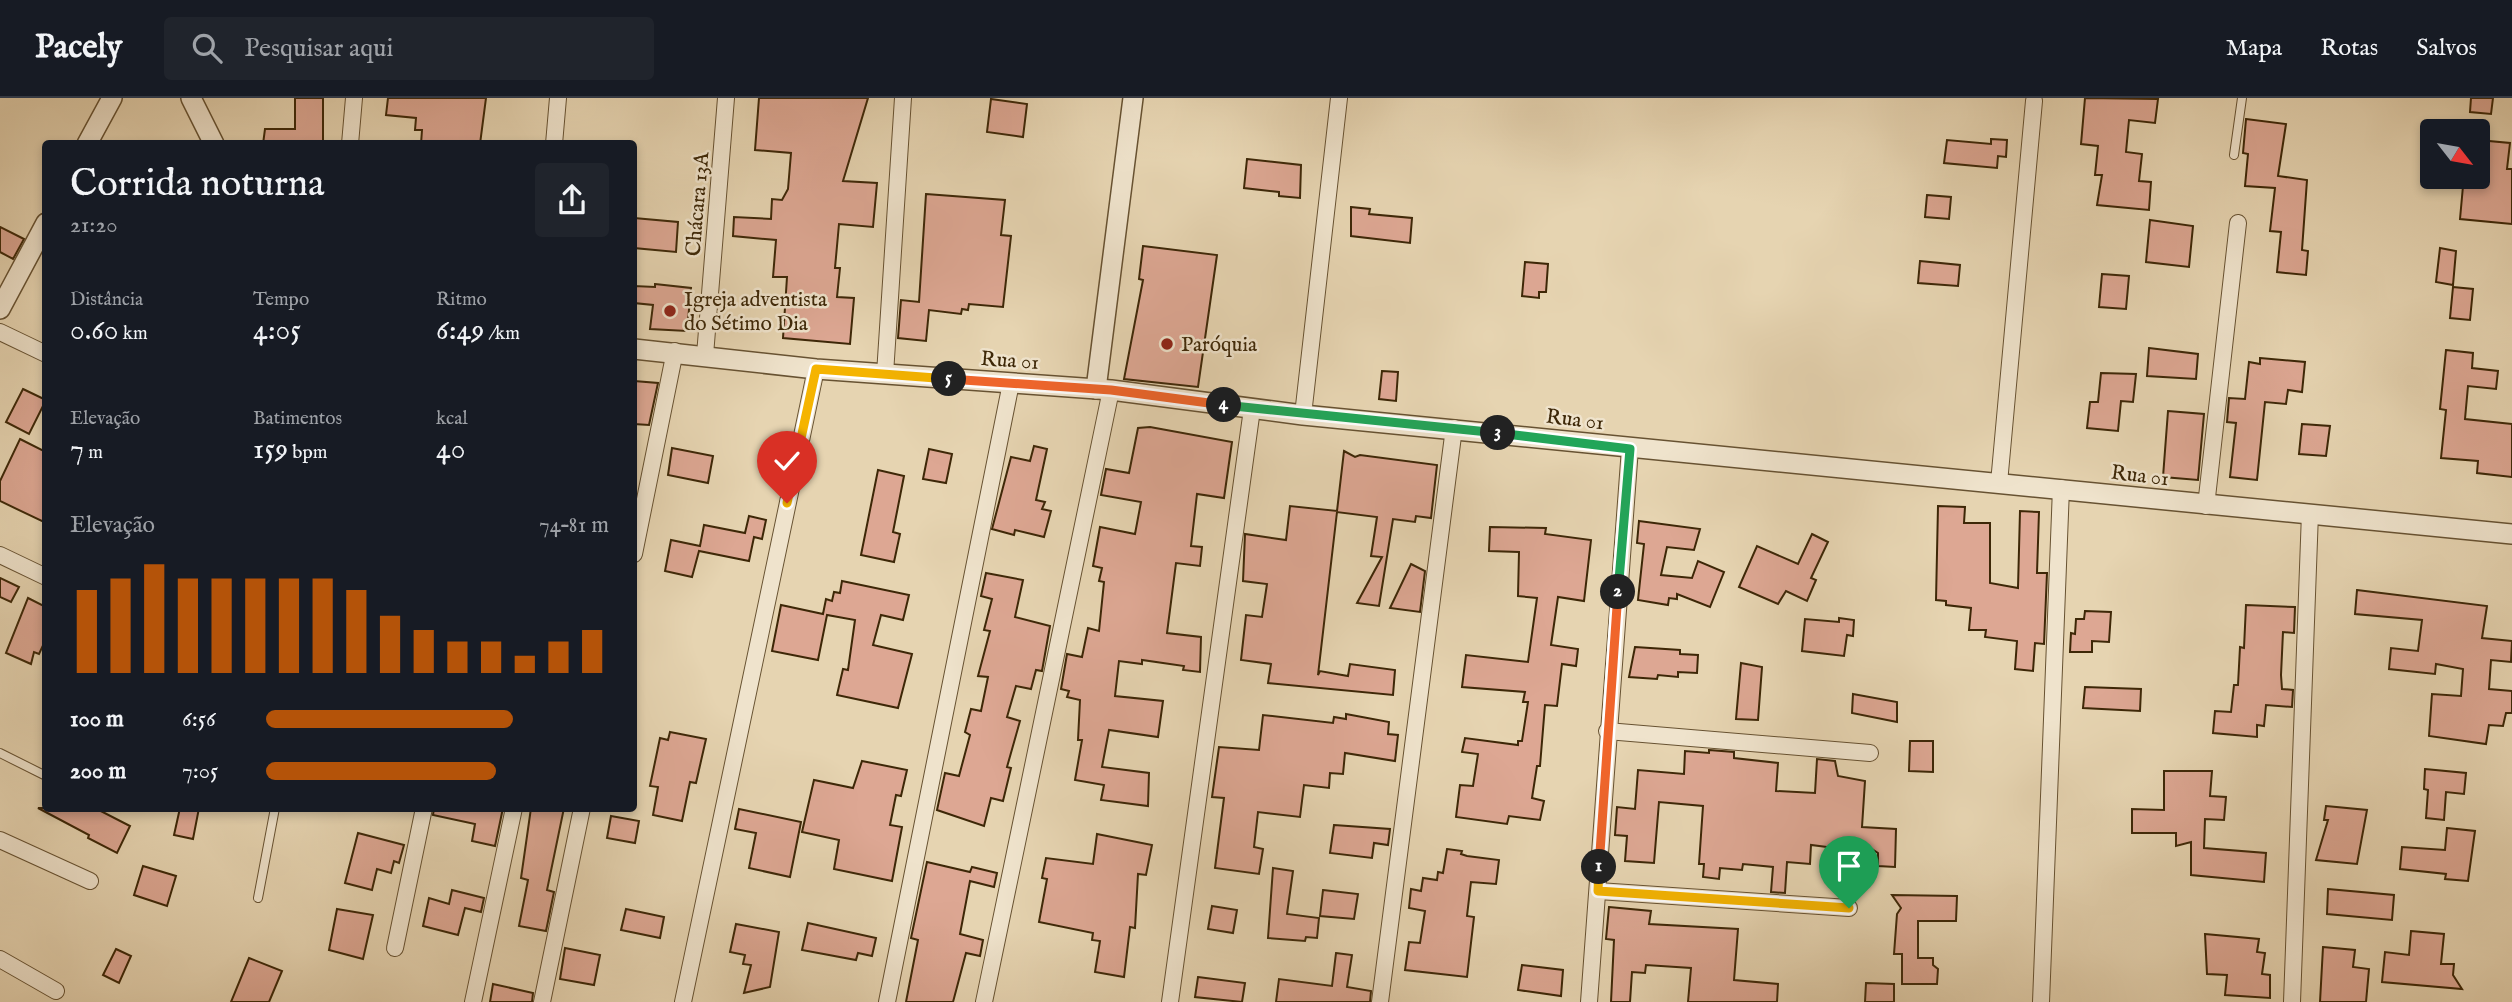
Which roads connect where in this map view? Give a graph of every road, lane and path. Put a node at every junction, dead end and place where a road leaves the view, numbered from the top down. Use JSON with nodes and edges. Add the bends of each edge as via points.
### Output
{"nodes":[{"id":1,"x":112,"y":98,"type":"edge"},
{"id":2,"x":191,"y":98,"type":"edge"},
{"id":3,"x":354,"y":98,"type":"edge"},
{"id":4,"x":558,"y":98,"type":"edge"},
{"id":5,"x":726,"y":98,"type":"edge"},
{"id":6,"x":903,"y":98,"type":"edge"},
{"id":7,"x":1133,"y":98,"type":"edge"},
{"id":8,"x":1339,"y":98,"type":"edge"},
{"id":9,"x":2242,"y":98,"type":"edge"},
{"id":10,"x":2034,"y":101,"type":"dead end"},
{"id":11,"x":90,"y":140,"type":"edge"},
{"id":12,"x":212,"y":140,"type":"edge"},
{"id":13,"x":350,"y":140,"type":"edge"},
{"id":14,"x":555,"y":140,"type":"edge"},
{"id":15,"x":2234,"y":155,"type":"dead end"},
{"id":16,"x":2238,"y":223,"type":"dead end"},
{"id":17,"x":42,"y":230,"type":"edge"},
{"id":18,"x":0,"y":309,"type":"edge"},
{"id":19,"x":0,"y":332,"type":"edge"},
{"id":20,"x":637,"y":349,"type":"edge"},
{"id":21,"x":675,"y":351,"type":"junction"},
{"id":22,"x":42,"y":352,"type":"edge"},
{"id":23,"x":705,"y":355,"type":"junction"},
{"id":24,"x":816,"y":369,"type":"junction"},
{"id":25,"x":886,"y":374,"type":"junction"},
{"id":26,"x":1011,"y":383,"type":"junction"},
{"id":27,"x":1103,"y":390,"type":"junction"},
{"id":28,"x":1252,"y":409,"type":"junction"},
{"id":29,"x":1303,"y":415,"type":"junction"},
{"id":30,"x":1454,"y":428,"type":"junction"},
{"id":31,"x":1630,"y":449,"type":"junction"},
{"id":32,"x":1999,"y":483,"type":"junction"},
{"id":33,"x":2061,"y":488,"type":"junction"},
{"id":34,"x":2206,"y":506,"type":"junction"},
{"id":35,"x":2310,"y":513,"type":"junction"},
{"id":36,"x":2512,"y":534,"type":"edge"},
{"id":37,"x":637,"y":539,"type":"edge"},
{"id":38,"x":0,"y":555,"type":"edge"},
{"id":39,"x":42,"y":576,"type":"edge"},
{"id":40,"x":1607,"y":732,"type":"junction"},
{"id":41,"x":0,"y":752,"type":"edge"},
{"id":42,"x":1870,"y":752,"type":"dead end"},
{"id":43,"x":42,"y":774,"type":"edge"},
{"id":44,"x":274,"y":812,"type":"edge"},
{"id":45,"x":423,"y":812,"type":"edge"},
{"id":46,"x":513,"y":812,"type":"edge"},
{"id":47,"x":581,"y":812,"type":"edge"},
{"id":48,"x":0,"y":839,"type":"edge"},
{"id":49,"x":90,"y":881,"type":"dead end"},
{"id":50,"x":1598,"y":891,"type":"junction"},
{"id":51,"x":258,"y":898,"type":"dead end"},
{"id":52,"x":1849,"y":908,"type":"dead end"},
{"id":53,"x":395,"y":948,"type":"dead end"},
{"id":54,"x":0,"y":959,"type":"edge"},
{"id":55,"x":56,"y":991,"type":"dead end"},
{"id":56,"x":473,"y":1002,"type":"edge"},
{"id":57,"x":542,"y":1002,"type":"edge"},
{"id":58,"x":683,"y":1002,"type":"edge"},
{"id":59,"x":887,"y":1002,"type":"edge"},
{"id":60,"x":984,"y":1002,"type":"edge"},
{"id":61,"x":1170,"y":1002,"type":"edge"},
{"id":62,"x":1380,"y":1002,"type":"edge"},
{"id":63,"x":1589,"y":1002,"type":"edge"},
{"id":64,"x":2041,"y":1002,"type":"edge"},
{"id":65,"x":2292,"y":1002,"type":"edge"}],
"edges":[{"from":1,"to":11,"type":"street"},
{"from":2,"to":12,"type":"street"},
{"from":3,"to":13,"type":"street"},
{"from":4,"to":14,"type":"street"},
{"from":5,"to":23,"type":"street","name":"Chácara 13A"},
{"from":6,"to":25,"type":"street"},
{"from":7,"to":27,"type":"street"},
{"from":8,"to":29,"type":"street"},
{"from":9,"to":15,"type":"lane"},
{"from":10,"to":32,"type":"street"},
{"from":16,"to":34,"type":"street"},
{"from":17,"to":18,"type":"street"},
{"from":19,"to":22,"type":"street"},
{"from":20,"to":21,"type":"street","name":"Rua 01"},
{"from":21,"to":23,"type":"street","name":"Rua 01"},
{"from":21,"to":37,"type":"street"},
{"from":23,"to":24,"type":"street","name":"Rua 01"},
{"from":24,"to":25,"type":"street","name":"Rua 01"},
{"from":24,"to":58,"type":"street"},
{"from":25,"to":26,"type":"street","name":"Rua 01"},
{"from":26,"to":27,"type":"street","name":"Rua 01"},
{"from":26,"to":59,"type":"street"},
{"from":27,"to":28,"type":"street","name":"Rua 01"},
{"from":27,"to":60,"type":"street"},
{"from":28,"to":29,"type":"street","name":"Rua 01"},
{"from":28,"to":61,"type":"street"},
{"from":29,"to":30,"type":"street","name":"Rua 01"},
{"from":30,"to":31,"type":"street","name":"Rua 01"},
{"from":30,"to":62,"type":"street"},
{"from":31,"to":32,"type":"street","name":"Rua 01"},
{"from":31,"to":40,"type":"street"},
{"from":32,"to":33,"type":"street","name":"Rua 01"},
{"from":33,"to":34,"type":"street","name":"Rua 01"},
{"from":33,"to":64,"type":"street"},
{"from":34,"to":35,"type":"street","name":"Rua 01"},
{"from":35,"to":36,"type":"street","name":"Rua 01"},
{"from":35,"to":65,"type":"street"},
{"from":38,"to":39,"type":"street"},
{"from":40,"to":42,"type":"street"},
{"from":40,"to":50,"type":"street"},
{"from":41,"to":43,"type":"lane"},
{"from":44,"to":51,"type":"lane"},
{"from":45,"to":53,"type":"street"},
{"from":46,"to":56,"type":"street"},
{"from":47,"to":57,"type":"street"},
{"from":48,"to":49,"type":"street"},
{"from":50,"to":52,"type":"street"},
{"from":50,"to":63,"type":"street"},
{"from":54,"to":55,"type":"street"}]}
